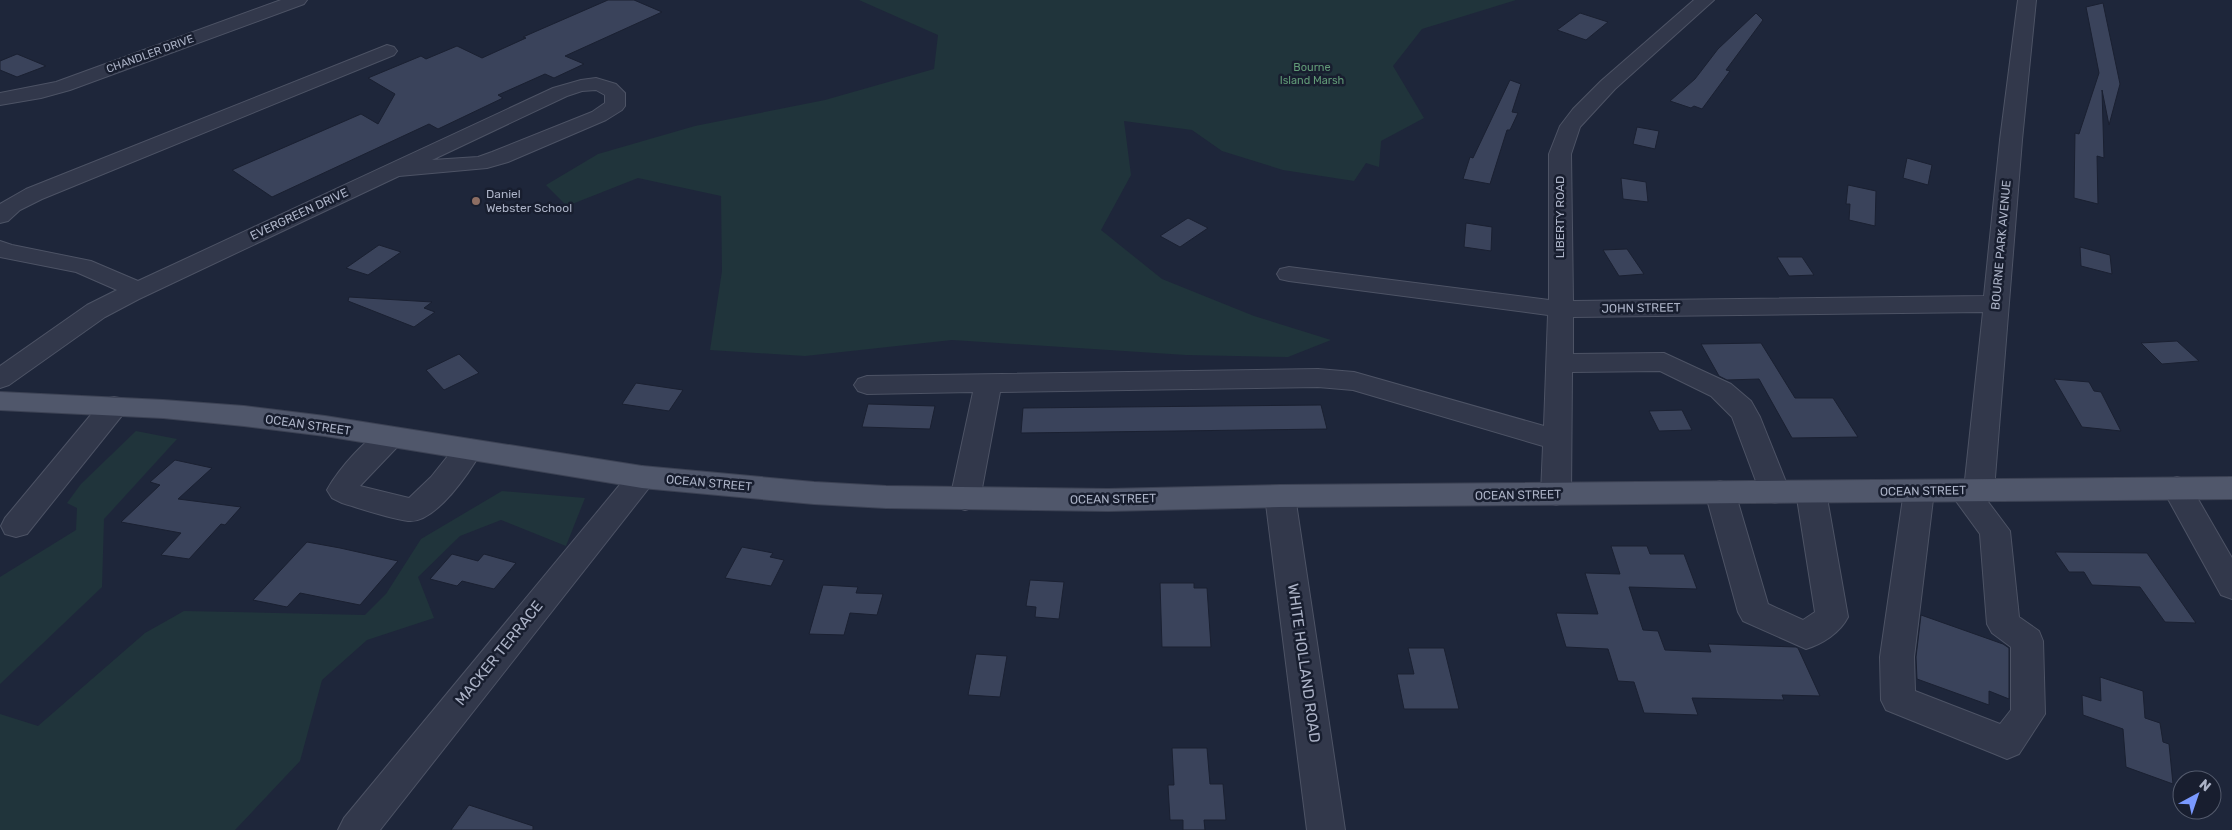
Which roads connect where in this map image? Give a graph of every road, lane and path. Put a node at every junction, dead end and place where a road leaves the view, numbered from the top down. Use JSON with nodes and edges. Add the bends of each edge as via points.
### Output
{"nodes":[{"id":1,"x":298,"y":0,"type":"edge"},
{"id":2,"x":1705,"y":0,"type":"edge"},
{"id":3,"x":2027,"y":0,"type":"edge"},
{"id":4,"x":387,"y":51,"type":"dead end"},
{"id":5,"x":0,"y":99,"type":"edge"},
{"id":6,"x":394,"y":170,"type":"junction"},
{"id":7,"x":0,"y":216,"type":"edge"},
{"id":8,"x":0,"y":248,"type":"edge"},
{"id":9,"x":1289,"y":274,"type":"dead end"},
{"id":10,"x":137,"y":290,"type":"junction"},
{"id":11,"x":1995,"y":304,"type":"junction"},
{"id":12,"x":1561,"y":309,"type":"junction"},
{"id":13,"x":1559,"y":363,"type":"junction"},
{"id":14,"x":0,"y":380,"type":"edge"},
{"id":15,"x":988,"y":383,"type":"junction"},
{"id":16,"x":867,"y":385,"type":"dead end"},
{"id":17,"x":0,"y":401,"type":"edge"},
{"id":18,"x":114,"y":406,"type":"junction"},
{"id":19,"x":390,"y":437,"type":"junction"},
{"id":20,"x":1557,"y":440,"type":"junction"},
{"id":21,"x":469,"y":449,"type":"junction"},
{"id":22,"x":642,"y":477,"type":"junction"},
{"id":23,"x":2177,"y":488,"type":"junction"},
{"id":24,"x":2232,"y":488,"type":"edge"},
{"id":25,"x":1971,"y":490,"type":"junction"},
{"id":26,"x":1919,"y":491,"type":"junction"},
{"id":27,"x":1720,"y":492,"type":"junction"},
{"id":28,"x":1775,"y":492,"type":"junction"},
{"id":29,"x":1811,"y":492,"type":"junction"},
{"id":30,"x":1556,"y":494,"type":"junction"},
{"id":31,"x":1280,"y":496,"type":"junction"},
{"id":32,"x":965,"y":499,"type":"junction"},
{"id":33,"x":16,"y":526,"type":"dead end"},
{"id":34,"x":2232,"y":586,"type":"edge"},
{"id":35,"x":357,"y":830,"type":"edge"},
{"id":36,"x":1326,"y":830,"type":"edge"}],
"edges":[{"from":1,"to":5,"type":"street","name":"CHANDLER DRIVE","via":[[63,86]]},
{"from":2,"to":12,"type":"street","name":"LIBERTY ROAD","via":[[1608,85],[1568,130],[1560,154]]},
{"from":3,"to":11,"type":"street","name":"BOURNE PARK AVENUE"},
{"from":4,"to":7,"type":"street","via":[[34,194],[12,205]]},
{"from":6,"to":6,"type":"street","name":"EVERGREEN DRIVE","via":[[479,163],[500,157],[609,110],[615,106],[613,90],[592,84],[560,92]]},
{"from":6,"to":10,"type":"street","name":"EVERGREEN DRIVE"},
{"from":8,"to":10,"type":"street","via":[[83,266]]},
{"from":9,"to":12,"type":"street","name":"JOHN STREET"},
{"from":10,"to":14,"type":"street","name":"EVERGREEN DRIVE","via":[[96,312]]},
{"from":11,"to":12,"type":"street","name":"JOHN STREET"},
{"from":11,"to":25,"type":"street","name":"BOURNE PARK AVENUE"},
{"from":12,"to":13,"type":"street","name":"LIBERTY ROAD"},
{"from":13,"to":20,"type":"street","name":"LIBERTY ROAD"},
{"from":13,"to":28,"type":"street","via":[[1664,362],[1721,390],[1744,412]]},
{"from":15,"to":16,"type":"street"},
{"from":15,"to":20,"type":"street","via":[[1318,378],[1354,381]]},
{"from":15,"to":32,"type":"street"},
{"from":17,"to":18,"type":"main road","name":"OCEAN STREET"},
{"from":18,"to":19,"type":"main road","name":"OCEAN STREET","via":[[244,416]]},
{"from":18,"to":33,"type":"street"},
{"from":19,"to":21,"type":"main road","name":"OCEAN STREET"},
{"from":19,"to":21,"type":"street","via":[[342,490],[416,509],[438,489]]},
{"from":20,"to":30,"type":"street","name":"LIBERTY ROAD"},
{"from":21,"to":22,"type":"main road","name":"OCEAN STREET"},
{"from":22,"to":32,"type":"main road","name":"OCEAN STREET","via":[[814,493]]},
{"from":22,"to":35,"type":"street","name":"MACKER TERRACE"},
{"from":23,"to":24,"type":"main road","name":"OCEAN STREET"},
{"from":23,"to":25,"type":"main road","name":"OCEAN STREET"},
{"from":23,"to":34,"type":"street"},
{"from":25,"to":26,"type":"main road","name":"OCEAN STREET"},
{"from":25,"to":26,"type":"street","via":[[1995,531],[2003,624],[2027,641],[2028,714],[2006,742],[1898,700],[1897,657]]},
{"from":26,"to":29,"type":"main road","name":"OCEAN STREET"},
{"from":27,"to":28,"type":"main road","name":"OCEAN STREET"},
{"from":27,"to":29,"type":"street","via":[[1754,612],[1806,636],[1832,617]]},
{"from":27,"to":30,"type":"main road","name":"OCEAN STREET"},
{"from":28,"to":29,"type":"main road","name":"OCEAN STREET"},
{"from":30,"to":31,"type":"main road","name":"OCEAN STREET"},
{"from":31,"to":32,"type":"main road","name":"OCEAN STREET"},
{"from":31,"to":36,"type":"street","name":"WHITE HOLLAND ROAD"}]}
